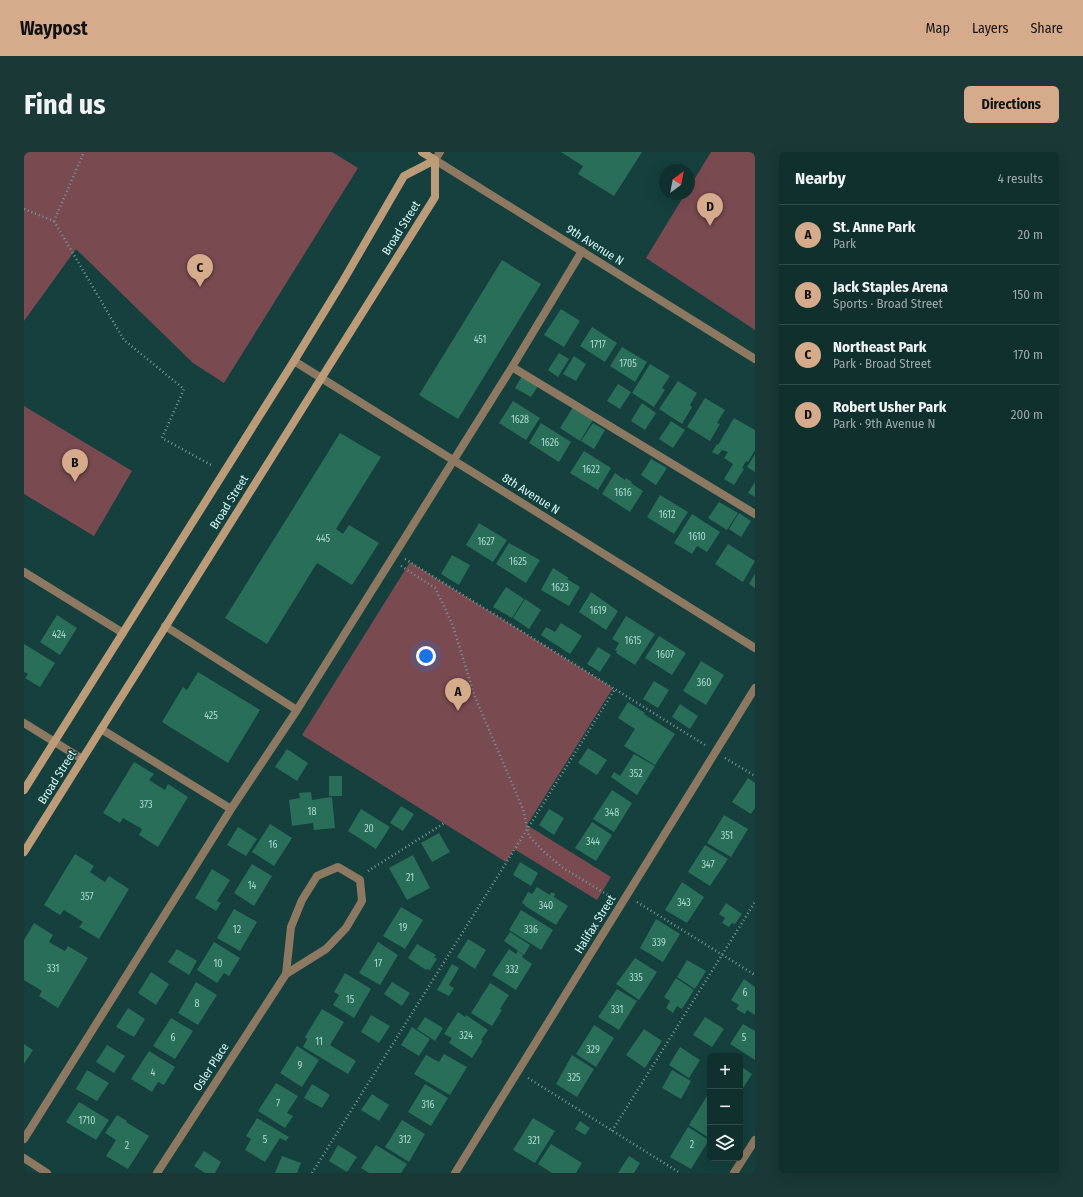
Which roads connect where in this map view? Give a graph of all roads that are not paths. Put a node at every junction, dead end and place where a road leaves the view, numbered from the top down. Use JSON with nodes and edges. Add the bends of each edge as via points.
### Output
{"nodes":[{"id":1,"x":422,"y":152,"type":"edge"},
{"id":2,"x":440,"y":152,"type":"edge"},
{"id":3,"x":436,"y":160,"type":"junction"},
{"id":4,"x":582,"y":251,"type":"junction"},
{"id":5,"x":755,"y":359,"type":"edge"},
{"id":6,"x":294,"y":361,"type":"junction"},
{"id":7,"x":512,"y":367,"type":"junction"},
{"id":8,"x":321,"y":378,"type":"junction"},
{"id":9,"x":453,"y":460,"type":"junction"},
{"id":10,"x":755,"y":514,"type":"edge"},
{"id":11,"x":24,"y":572,"type":"edge"},
{"id":12,"x":165,"y":626,"type":"junction"},
{"id":13,"x":123,"y":633,"type":"junction"},
{"id":14,"x":755,"y":648,"type":"edge"},
{"id":15,"x":755,"y":688,"type":"edge"},
{"id":16,"x":297,"y":710,"type":"junction"},
{"id":17,"x":24,"y":723,"type":"edge"},
{"id":18,"x":101,"y":729,"type":"junction"},
{"id":19,"x":55,"y":742,"type":"junction"},
{"id":20,"x":82,"y":758,"type":"junction"},
{"id":21,"x":24,"y":790,"type":"edge"},
{"id":22,"x":231,"y":809,"type":"junction"},
{"id":23,"x":24,"y":852,"type":"edge"},
{"id":24,"x":286,"y":974,"type":"junction"},
{"id":25,"x":24,"y":1139,"type":"edge"},
{"id":26,"x":755,"y":1140,"type":"edge"},
{"id":27,"x":24,"y":1158,"type":"edge"},
{"id":28,"x":459,"y":1172,"type":"edge"},
{"id":29,"x":47,"y":1173,"type":"edge"},
{"id":30,"x":157,"y":1173,"type":"edge"},
{"id":31,"x":734,"y":1173,"type":"edge"}],
"edges":[{"from":1,"to":3,"type":"main road","name":"9th Avenue N"},
{"from":2,"to":3,"type":"street","name":"Broad Street"},
{"from":3,"to":4,"type":"street","name":"9th Avenue N"},
{"from":3,"to":6,"type":"main road","name":"Broad Street","via":[[404,176]]},
{"from":3,"to":8,"type":"main road","name":"Broad Street","via":[[435,197]]},
{"from":4,"to":5,"type":"street","name":"9th Avenue N"},
{"from":4,"to":7,"type":"street"},
{"from":6,"to":8,"type":"street","name":"8th Avenue N"},
{"from":6,"to":13,"type":"main road","name":"Broad Street"},
{"from":7,"to":9,"type":"street"},
{"from":7,"to":10,"type":"street"},
{"from":8,"to":9,"type":"street","name":"8th Avenue N"},
{"from":8,"to":12,"type":"main road","name":"Broad Street"},
{"from":9,"to":14,"type":"street","name":"8th Avenue N"},
{"from":9,"to":16,"type":"street"},
{"from":11,"to":13,"type":"street"},
{"from":12,"to":16,"type":"street"},
{"from":12,"to":18,"type":"main road","name":"Broad Street"},
{"from":13,"to":19,"type":"main road","name":"Broad Street"},
{"from":15,"to":28,"type":"street","name":"Halifax Street"},
{"from":16,"to":22,"type":"street"},
{"from":17,"to":19,"type":"street"},
{"from":18,"to":20,"type":"main road","name":"Broad Street"},
{"from":18,"to":22,"type":"street"},
{"from":19,"to":20,"type":"street"},
{"from":19,"to":21,"type":"main road","name":"Broad Street"},
{"from":20,"to":23,"type":"main road","name":"Broad Street"},
{"from":22,"to":25,"type":"street"},
{"from":24,"to":24,"type":"street","name":"Osler Place","via":[[326,949],[346,928],[362,901],[360,880],[338,867],[317,876],[302,900],[290,927]]},
{"from":24,"to":30,"type":"street","name":"Osler Place"},
{"from":26,"to":31,"type":"street"},
{"from":27,"to":29,"type":"street"}]}
